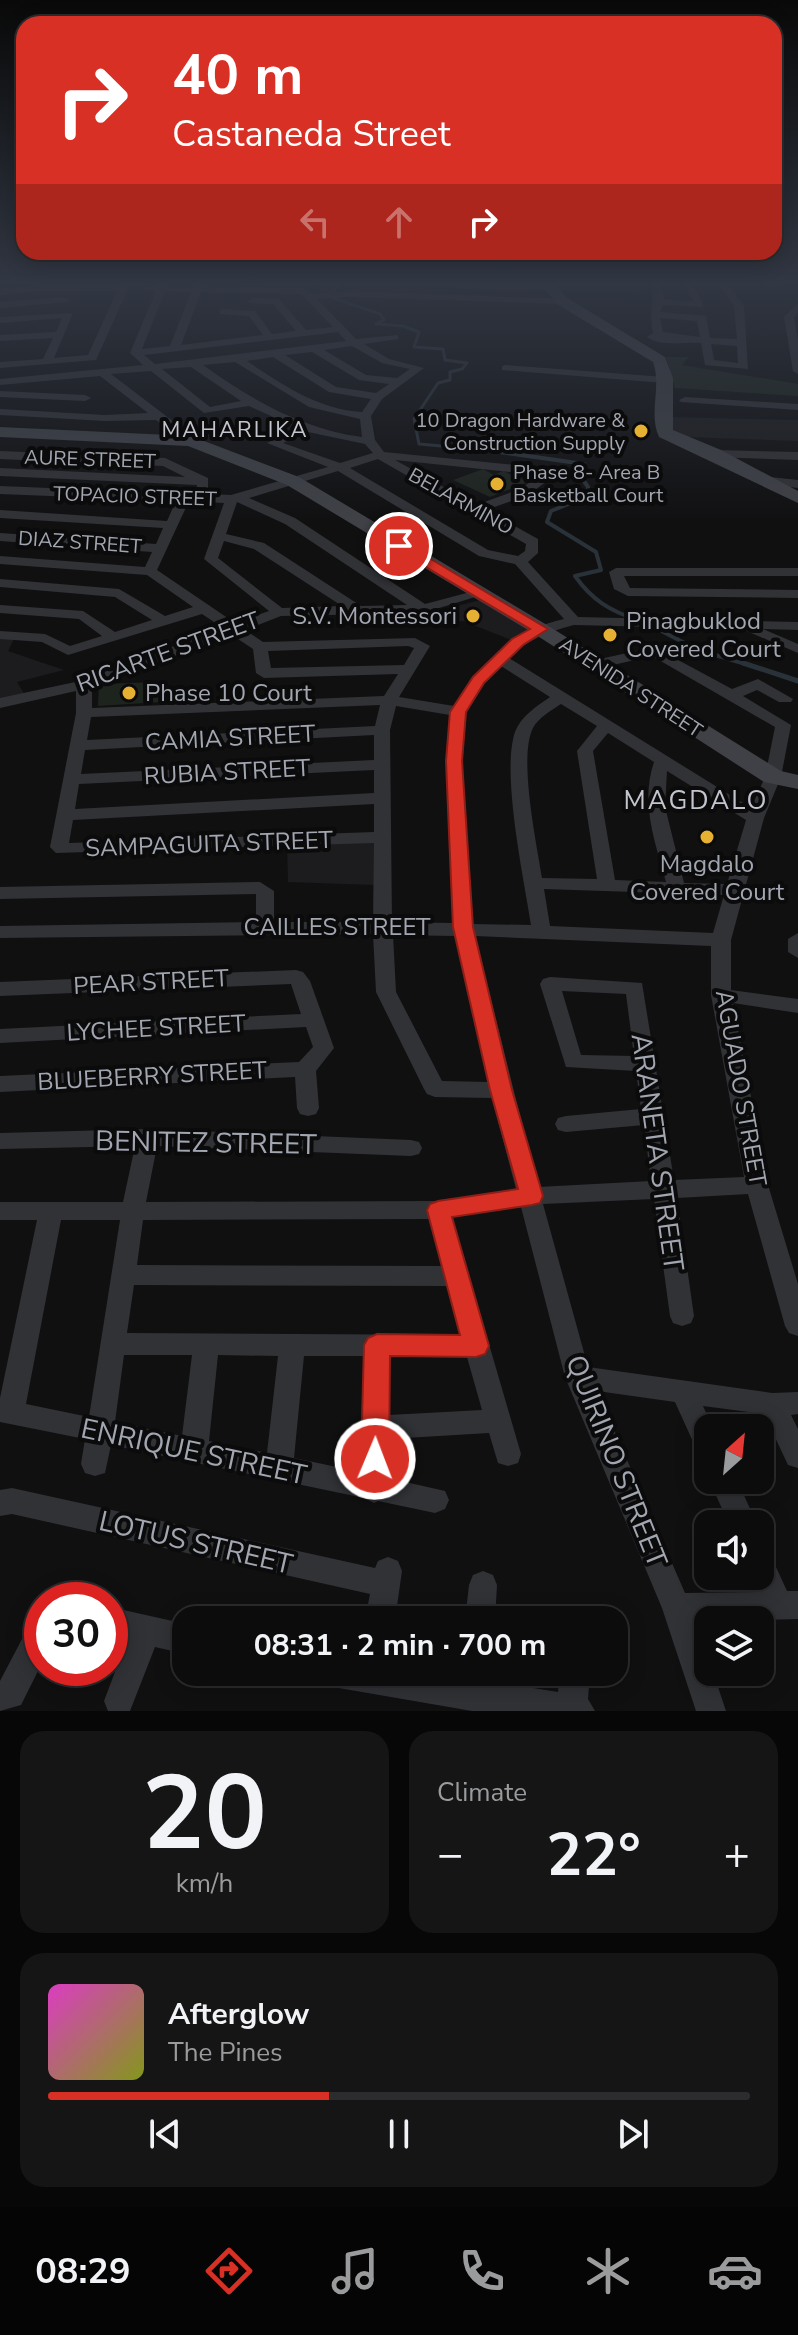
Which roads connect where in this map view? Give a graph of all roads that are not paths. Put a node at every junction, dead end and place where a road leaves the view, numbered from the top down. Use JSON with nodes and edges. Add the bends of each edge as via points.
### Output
{"nodes":[{"id":1,"x":47,"y":362,"type":"edge"},
{"id":2,"x":146,"y":362,"type":"edge"},
{"id":3,"x":213,"y":362,"type":"edge"},
{"id":4,"x":241,"y":362,"type":"edge"},
{"id":5,"x":288,"y":362,"type":"edge"},
{"id":6,"x":336,"y":362,"type":"edge"},
{"id":7,"x":390,"y":362,"type":"edge"},
{"id":8,"x":660,"y":362,"type":"edge"},
{"id":9,"x":709,"y":362,"type":"edge"},
{"id":10,"x":744,"y":362,"type":"edge"},
{"id":11,"x":194,"y":364,"type":"junction"},
{"id":12,"x":0,"y":365,"type":"edge"},
{"id":13,"x":153,"y":368,"type":"junction"},
{"id":14,"x":506,"y":368,"type":"dead end"},
{"id":15,"x":104,"y":374,"type":"junction"},
{"id":16,"x":63,"y":377,"type":"junction"},
{"id":17,"x":0,"y":382,"type":"edge"},
{"id":18,"x":401,"y":382,"type":"junction"},
{"id":19,"x":0,"y":394,"type":"edge"},
{"id":20,"x":664,"y":395,"type":"junction"},
{"id":21,"x":378,"y":397,"type":"junction"},
{"id":22,"x":85,"y":398,"type":"junction"},
{"id":23,"x":247,"y":403,"type":"junction"},
{"id":24,"x":798,"y":407,"type":"edge"},
{"id":25,"x":0,"y":412,"type":"edge"},
{"id":26,"x":161,"y":416,"type":"junction"},
{"id":27,"x":365,"y":416,"type":"junction"},
{"id":28,"x":105,"y":418,"type":"junction"},
{"id":29,"x":305,"y":429,"type":"junction"},
{"id":30,"x":0,"y":432,"type":"edge"},
{"id":31,"x":191,"y":441,"type":"junction"},
{"id":32,"x":369,"y":441,"type":"junction"},
{"id":33,"x":715,"y":454,"type":"junction"},
{"id":34,"x":0,"y":455,"type":"edge"},
{"id":35,"x":380,"y":455,"type":"junction"},
{"id":36,"x":798,"y":456,"type":"edge"},
{"id":37,"x":340,"y":467,"type":"junction"},
{"id":38,"x":0,"y":472,"type":"edge"},
{"id":39,"x":204,"y":481,"type":"junction"},
{"id":40,"x":293,"y":481,"type":"junction"},
{"id":41,"x":770,"y":481,"type":"junction"},
{"id":42,"x":798,"y":484,"type":"edge"},
{"id":43,"x":0,"y":490,"type":"edge"},
{"id":44,"x":798,"y":498,"type":"edge"},
{"id":45,"x":201,"y":499,"type":"junction"},
{"id":46,"x":235,"y":499,"type":"junction"},
{"id":47,"x":183,"y":500,"type":"junction"},
{"id":48,"x":478,"y":509,"type":"junction"},
{"id":49,"x":0,"y":514,"type":"edge"},
{"id":50,"x":170,"y":525,"type":"junction"},
{"id":51,"x":220,"y":536,"type":"junction"},
{"id":52,"x":0,"y":537,"type":"edge"},
{"id":53,"x":159,"y":548,"type":"junction"},
{"id":54,"x":0,"y":560,"type":"edge"},
{"id":55,"x":520,"y":561,"type":"junction"},
{"id":56,"x":150,"y":571,"type":"junction"},
{"id":57,"x":798,"y":572,"type":"edge"},
{"id":58,"x":0,"y":583,"type":"edge"},
{"id":59,"x":712,"y":593,"type":"junction"},
{"id":60,"x":478,"y":594,"type":"junction"},
{"id":61,"x":798,"y":594,"type":"edge"},
{"id":62,"x":206,"y":608,"type":"junction"},
{"id":63,"x":0,"y":609,"type":"edge"},
{"id":64,"x":423,"y":609,"type":"junction"},
{"id":65,"x":359,"y":611,"type":"junction"},
{"id":66,"x":279,"y":612,"type":"junction"},
{"id":67,"x":163,"y":621,"type":"junction"},
{"id":68,"x":574,"y":621,"type":"junction"},
{"id":69,"x":733,"y":625,"type":"junction"},
{"id":70,"x":798,"y":626,"type":"edge"},
{"id":71,"x":540,"y":629,"type":"junction"},
{"id":72,"x":236,"y":630,"type":"junction"},
{"id":73,"x":0,"y":635,"type":"edge"},
{"id":74,"x":113,"y":637,"type":"junction"},
{"id":75,"x":260,"y":647,"type":"junction"},
{"id":76,"x":798,"y":649,"type":"edge"},
{"id":77,"x":500,"y":659,"type":"junction"},
{"id":78,"x":596,"y":664,"type":"junction"},
{"id":79,"x":411,"y":669,"type":"junction"},
{"id":80,"x":84,"y":685,"type":"junction"},
{"id":81,"x":731,"y":695,"type":"junction"},
{"id":82,"x":561,"y":697,"type":"junction"},
{"id":83,"x":785,"y":699,"type":"dead end"},
{"id":84,"x":389,"y":700,"type":"junction"},
{"id":85,"x":0,"y":703,"type":"edge"},
{"id":86,"x":458,"y":712,"type":"junction"},
{"id":87,"x":84,"y":713,"type":"junction"},
{"id":88,"x":606,"y":726,"type":"junction"},
{"id":89,"x":382,"y":730,"type":"junction"},
{"id":90,"x":79,"y":745,"type":"junction"},
{"id":91,"x":662,"y":762,"type":"junction"},
{"id":92,"x":381,"y":765,"type":"junction"},
{"id":93,"x":773,"y":777,"type":"junction"},
{"id":94,"x":72,"y":779,"type":"junction"},
{"id":95,"x":798,"y":782,"type":"edge"},
{"id":96,"x":382,"y":798,"type":"junction"},
{"id":97,"x":66,"y":815,"type":"junction"},
{"id":98,"x":755,"y":818,"type":"junction"},
{"id":99,"x":381,"y":837,"type":"junction"},
{"id":100,"x":535,"y":883,"type":"junction"},
{"id":101,"x":607,"y":886,"type":"junction"},
{"id":102,"x":676,"y":886,"type":"junction"},
{"id":103,"x":735,"y":890,"type":"junction"},
{"id":104,"x":0,"y":893,"type":"edge"},
{"id":105,"x":265,"y":926,"type":"junction"},
{"id":106,"x":463,"y":927,"type":"junction"},
{"id":107,"x":383,"y":928,"type":"junction"},
{"id":108,"x":541,"y":929,"type":"junction"},
{"id":109,"x":0,"y":932,"type":"edge"},
{"id":110,"x":721,"y":940,"type":"junction"},
{"id":111,"x":0,"y":989,"type":"edge"},
{"id":112,"x":721,"y":995,"type":"junction"},
{"id":113,"x":798,"y":1006,"type":"edge"},
{"id":114,"x":313,"y":1020,"type":"junction"},
{"id":115,"x":0,"y":1036,"type":"edge"},
{"id":116,"x":645,"y":1064,"type":"junction"},
{"id":117,"x":305,"y":1069,"type":"junction"},
{"id":118,"x":0,"y":1084,"type":"edge"},
{"id":119,"x":501,"y":1090,"type":"junction"},
{"id":120,"x":308,"y":1108,"type":"dead end"},
{"id":121,"x":652,"y":1116,"type":"junction"},
{"id":122,"x":566,"y":1124,"type":"dead end"},
{"id":123,"x":148,"y":1137,"type":"junction"},
{"id":124,"x":0,"y":1141,"type":"edge"},
{"id":125,"x":411,"y":1148,"type":"dead end"},
{"id":126,"x":757,"y":1185,"type":"junction"},
{"id":127,"x":662,"y":1188,"type":"junction"},
{"id":128,"x":532,"y":1196,"type":"junction"},
{"id":129,"x":133,"y":1209,"type":"junction"},
{"id":130,"x":51,"y":1210,"type":"junction"},
{"id":131,"x":438,"y":1210,"type":"junction"},
{"id":132,"x":0,"y":1211,"type":"edge"},
{"id":133,"x":123,"y":1275,"type":"junction"},
{"id":134,"x":456,"y":1276,"type":"junction"},
{"id":135,"x":796,"y":1315,"type":"edge"},
{"id":136,"x":682,"y":1316,"type":"dead end"},
{"id":137,"x":113,"y":1344,"type":"junction"},
{"id":138,"x":206,"y":1345,"type":"junction"},
{"id":139,"x":292,"y":1345,"type":"junction"},
{"id":140,"x":377,"y":1345,"type":"junction"},
{"id":141,"x":476,"y":1346,"type":"junction"},
{"id":142,"x":578,"y":1377,"type":"junction"},
{"id":143,"x":683,"y":1390,"type":"junction"},
{"id":144,"x":785,"y":1404,"type":"edge"},
{"id":145,"x":6,"y":1411,"type":"edge"},
{"id":146,"x":694,"y":1415,"type":"edge"},
{"id":147,"x":497,"y":1421,"type":"junction"},
{"id":148,"x":375,"y":1428,"type":"junction"},
{"id":149,"x":100,"y":1431,"type":"junction"},
{"id":150,"x":194,"y":1451,"type":"junction"},
{"id":151,"x":508,"y":1454,"type":"dead end"},
{"id":152,"x":798,"y":1456,"type":"edge"},
{"id":153,"x":95,"y":1464,"type":"dead end"},
{"id":154,"x":279,"y":1469,"type":"junction"},
{"id":155,"x":374,"y":1490,"type":"junction"},
{"id":156,"x":435,"y":1500,"type":"dead end"},
{"id":157,"x":2,"y":1502,"type":"edge"},
{"id":158,"x":774,"y":1584,"type":"edge"},
{"id":159,"x":483,"y":1585,"type":"dead end"},
{"id":160,"x":788,"y":1605,"type":"edge"},
{"id":161,"x":382,"y":1606,"type":"edge"},
{"id":162,"x":481,"y":1606,"type":"edge"},
{"id":163,"x":677,"y":1608,"type":"junction"},
{"id":164,"x":128,"y":1626,"type":"edge"},
{"id":165,"x":146,"y":1630,"type":"junction"},
{"id":166,"x":172,"y":1636,"type":"edge"},
{"id":167,"x":24,"y":1669,"type":"edge"},
{"id":168,"x":482,"y":1686,"type":"edge"},
{"id":169,"x":575,"y":1686,"type":"edge"},
{"id":170,"x":0,"y":1696,"type":"edge"},
{"id":171,"x":119,"y":1701,"type":"dead end"},
{"id":172,"x":576,"y":1710,"type":"edge"},
{"id":173,"x":711,"y":1711,"type":"edge"}],
"edges":[{"from":1,"to":12,"type":"street"},
{"from":2,"to":13,"type":"street"},
{"from":3,"to":11,"type":"street"},
{"from":4,"to":27,"type":"street","via":[[304,403],[333,414]]},
{"from":5,"to":21,"type":"street","via":[[333,390]]},
{"from":6,"to":18,"type":"street","via":[[359,376]]},
{"from":7,"to":18,"type":"street","via":[[419,368]]},
{"from":8,"to":20,"type":"street"},
{"from":9,"to":10,"type":"street","via":[[744,367]]},
{"from":11,"to":13,"type":"street"},
{"from":11,"to":23,"type":"street"},
{"from":13,"to":15,"type":"street"},
{"from":13,"to":23,"type":"street","via":[[208,411]]},
{"from":14,"to":20,"type":"street"},
{"from":15,"to":16,"type":"street"},
{"from":15,"to":26,"type":"street"},
{"from":16,"to":17,"type":"street"},
{"from":16,"to":22,"type":"street"},
{"from":18,"to":21,"type":"street"},
{"from":19,"to":22,"type":"street"},
{"from":20,"to":24,"type":"street","via":[[686,404]]},
{"from":20,"to":33,"type":"street","via":[[665,433]]},
{"from":21,"to":27,"type":"street"},
{"from":22,"to":28,"type":"street"},
{"from":23,"to":29,"type":"street"},
{"from":25,"to":28,"type":"street"},
{"from":26,"to":28,"type":"street"},
{"from":26,"to":31,"type":"street"},
{"from":27,"to":32,"type":"street"},
{"from":29,"to":32,"type":"street"},
{"from":29,"to":37,"type":"street","via":[[273,443]]},
{"from":30,"to":31,"type":"street","name":"AVENIDA STREET"},
{"from":31,"to":40,"type":"street","name":"AVENIDA STREET"},
{"from":32,"to":35,"type":"street"},
{"from":33,"to":36,"type":"street"},
{"from":33,"to":41,"type":"street"},
{"from":34,"to":39,"type":"street","name":"AURE STREET","via":[[165,462]]},
{"from":35,"to":37,"type":"street","name":"TOPACIO STREET"},
{"from":35,"to":48,"type":"street","name":"BELARMINO"},
{"from":35,"to":48,"type":"street","name":"TOPACIO STREET","via":[[551,472],[524,492]]},
{"from":37,"to":40,"type":"street","name":"TOPACIO STREET"},
{"from":37,"to":55,"type":"street","via":[[484,553]]},
{"from":38,"to":39,"type":"street"},
{"from":39,"to":45,"type":"street"},
{"from":40,"to":46,"type":"street","name":"TOPACIO STREET"},
{"from":40,"to":60,"type":"street","name":"AVENIDA STREET"},
{"from":41,"to":42,"type":"street"},
{"from":41,"to":44,"type":"street"},
{"from":43,"to":47,"type":"street","name":"TOPACIO STREET"},
{"from":45,"to":46,"type":"street","name":"TOPACIO STREET"},
{"from":45,"to":47,"type":"street","name":"TOPACIO STREET"},
{"from":46,"to":51,"type":"street"},
{"from":46,"to":64,"type":"street","via":[[290,521]]},
{"from":47,"to":50,"type":"street"},
{"from":48,"to":55,"type":"street","name":"BELARMINO","via":[[533,542],[531,553]]},
{"from":49,"to":50,"type":"street"},
{"from":50,"to":53,"type":"street"},
{"from":51,"to":65,"type":"street","via":[[259,546]]},
{"from":51,"to":66,"type":"street","via":[[211,559]]},
{"from":52,"to":53,"type":"street","name":"DIAZ STREET"},
{"from":53,"to":56,"type":"street"},
{"from":54,"to":56,"type":"street"},
{"from":55,"to":68,"type":"street","name":"BELARMINO"},
{"from":56,"to":62,"type":"street"},
{"from":57,"to":59,"type":"street","via":[[618,570],[623,591]]},
{"from":58,"to":67,"type":"street","via":[[119,593]]},
{"from":59,"to":61,"type":"street"},
{"from":59,"to":69,"type":"street"},
{"from":60,"to":64,"type":"street","name":"RICARTE STREET"},
{"from":60,"to":71,"type":"street","name":"AVENIDA STREET"},
{"from":62,"to":67,"type":"street"},
{"from":62,"to":72,"type":"street"},
{"from":63,"to":74,"type":"street","via":[[83,615]]},
{"from":64,"to":65,"type":"street","name":"RICARTE STREET"},
{"from":65,"to":66,"type":"street","name":"RICARTE STREET"},
{"from":66,"to":72,"type":"street","name":"RICARTE STREET"},
{"from":67,"to":74,"type":"street"},
{"from":68,"to":69,"type":"street"},
{"from":68,"to":71,"type":"street"},
{"from":69,"to":70,"type":"street"},
{"from":69,"to":76,"type":"street"},
{"from":71,"to":77,"type":"street","name":"QUIRINO STREET"},
{"from":71,"to":78,"type":"street","name":"AVENIDA STREET"},
{"from":72,"to":75,"type":"street"},
{"from":72,"to":80,"type":"street","name":"RICARTE STREET"},
{"from":73,"to":74,"type":"street","via":[[45,638],[68,651]]},
{"from":75,"to":79,"type":"street","via":[[263,672]]},
{"from":75,"to":79,"type":"street","via":[[410,641],[423,646]]},
{"from":77,"to":82,"type":"street"},
{"from":77,"to":86,"type":"street","name":"QUIRINO STREET","via":[[478,680]]},
{"from":78,"to":81,"type":"street","name":"AGUADO STREET","via":[[654,651]]},
{"from":78,"to":93,"type":"street","name":"AVENIDA STREET"},
{"from":79,"to":84,"type":"street"},
{"from":80,"to":85,"type":"street","name":"RICARTE STREET"},
{"from":80,"to":87,"type":"street","name":"SAMPAGUITA STREET"},
{"from":81,"to":83,"type":"street","via":[[758,684]]},
{"from":81,"to":93,"type":"street","name":"AGUADO STREET","via":[[783,725]]},
{"from":82,"to":88,"type":"street"},
{"from":82,"to":100,"type":"street","via":[[534,717],[522,735]]},
{"from":84,"to":86,"type":"street"},
{"from":84,"to":87,"type":"street"},
{"from":84,"to":89,"type":"street"},
{"from":86,"to":106,"type":"street","name":"QUIRINO STREET","via":[[454,761]]},
{"from":87,"to":90,"type":"street","name":"SAMPAGUITA STREET"},
{"from":88,"to":91,"type":"street"},
{"from":88,"to":101,"type":"street","via":[[585,751]]},
{"from":89,"to":90,"type":"street","name":"CAMIA STREET"},
{"from":89,"to":92,"type":"street"},
{"from":90,"to":94,"type":"street","name":"SAMPAGUITA STREET"},
{"from":91,"to":98,"type":"street"},
{"from":91,"to":102,"type":"street","via":[[656,777],[659,816]]},
{"from":92,"to":94,"type":"street","name":"RUBIA STREET"},
{"from":92,"to":96,"type":"street"},
{"from":93,"to":95,"type":"street"},
{"from":93,"to":98,"type":"street","name":"AGUADO STREET"},
{"from":94,"to":97,"type":"street","name":"SAMPAGUITA STREET"},
{"from":96,"to":97,"type":"street"},
{"from":96,"to":99,"type":"street"},
{"from":97,"to":99,"type":"street","name":"SAMPAGUITA STREET","via":[[59,847],[70,850]]},
{"from":98,"to":103,"type":"street","name":"AGUADO STREET"},
{"from":99,"to":107,"type":"street"},
{"from":100,"to":101,"type":"street"},
{"from":100,"to":108,"type":"street"},
{"from":101,"to":102,"type":"street"},
{"from":102,"to":103,"type":"street"},
{"from":103,"to":110,"type":"street","name":"AGUADO STREET"},
{"from":104,"to":105,"type":"street","via":[[256,887],[265,891]]},
{"from":105,"to":107,"type":"street","name":"CAILLES STREET"},
{"from":105,"to":109,"type":"street","name":"CAILLES STREET"},
{"from":106,"to":107,"type":"street","name":"CAILLES STREET"},
{"from":106,"to":108,"type":"street","name":"CAILLES STREET"},
{"from":106,"to":119,"type":"street","name":"QUIRINO STREET"},
{"from":107,"to":119,"type":"street","via":[[386,992],[431,1084],[442,1090]]},
{"from":108,"to":110,"type":"street","name":"CAILLES STREET"},
{"from":110,"to":112,"type":"street","name":"AGUADO STREET"},
{"from":111,"to":114,"type":"street","name":"PEAR STREET","via":[[291,976],[300,981]]},
{"from":112,"to":113,"type":"street"},
{"from":112,"to":126,"type":"street","name":"AGUADO STREET"},
{"from":114,"to":115,"type":"street","name":"LYCHEE STREET"},
{"from":114,"to":117,"type":"street","via":[[324,1048]]},
{"from":116,"to":116,"type":"street","name":"ARANETA STREET","via":[[635,989],[550,984],[574,1063]]},
{"from":116,"to":121,"type":"street","name":"ARANETA STREET"},
{"from":117,"to":118,"type":"street","name":"BLUEBERRY STREET"},
{"from":117,"to":120,"type":"street"},
{"from":119,"to":128,"type":"street","name":"QUIRINO STREET"},
{"from":121,"to":122,"type":"street"},
{"from":121,"to":127,"type":"street","name":"ARANETA STREET"},
{"from":123,"to":124,"type":"street","name":"BENITEZ STREET"},
{"from":123,"to":125,"type":"street","name":"BENITEZ STREET"},
{"from":123,"to":129,"type":"street"},
{"from":126,"to":127,"type":"street"},
{"from":126,"to":135,"type":"street","name":"AGUADO STREET"},
{"from":127,"to":128,"type":"street"},
{"from":127,"to":136,"type":"street","name":"ARANETA STREET"},
{"from":128,"to":131,"type":"street"},
{"from":128,"to":142,"type":"street","name":"QUIRINO STREET"},
{"from":129,"to":130,"type":"street"},
{"from":129,"to":131,"type":"street"},
{"from":129,"to":133,"type":"street"},
{"from":130,"to":132,"type":"street"},
{"from":130,"to":145,"type":"street"},
{"from":131,"to":134,"type":"street"},
{"from":133,"to":134,"type":"street"},
{"from":133,"to":137,"type":"street"},
{"from":134,"to":141,"type":"street"},
{"from":137,"to":138,"type":"street"},
{"from":137,"to":149,"type":"street"},
{"from":138,"to":139,"type":"street"},
{"from":138,"to":150,"type":"street"},
{"from":139,"to":140,"type":"street"},
{"from":139,"to":154,"type":"street"},
{"from":140,"to":141,"type":"street"},
{"from":140,"to":148,"type":"street"},
{"from":141,"to":147,"type":"street"},
{"from":142,"to":143,"type":"street"},
{"from":142,"to":163,"type":"street","name":"QUIRINO STREET"},
{"from":143,"to":144,"type":"street"},
{"from":143,"to":146,"type":"street"},
{"from":144,"to":152,"type":"street"},
{"from":145,"to":149,"type":"street","name":"ENRIQUE STREET"},
{"from":147,"to":148,"type":"street"},
{"from":147,"to":151,"type":"street"},
{"from":148,"to":155,"type":"street"},
{"from":149,"to":150,"type":"street","name":"ENRIQUE STREET"},
{"from":149,"to":153,"type":"street"},
{"from":150,"to":154,"type":"street","name":"ENRIQUE STREET"},
{"from":154,"to":155,"type":"street","name":"ENRIQUE STREET"},
{"from":155,"to":156,"type":"street","name":"ENRIQUE STREET"},
{"from":157,"to":161,"type":"street","name":"LOTUS STREET","via":[[387,1578]]},
{"from":158,"to":160,"type":"street"},
{"from":159,"to":162,"type":"street"},
{"from":160,"to":163,"type":"street"},
{"from":163,"to":173,"type":"street","name":"QUIRINO STREET"},
{"from":164,"to":165,"type":"street"},
{"from":165,"to":166,"type":"street"},
{"from":165,"to":171,"type":"street"},
{"from":167,"to":170,"type":"street","via":[[10,1694]]},
{"from":168,"to":172,"type":"street"},
{"from":169,"to":172,"type":"street"}]}
